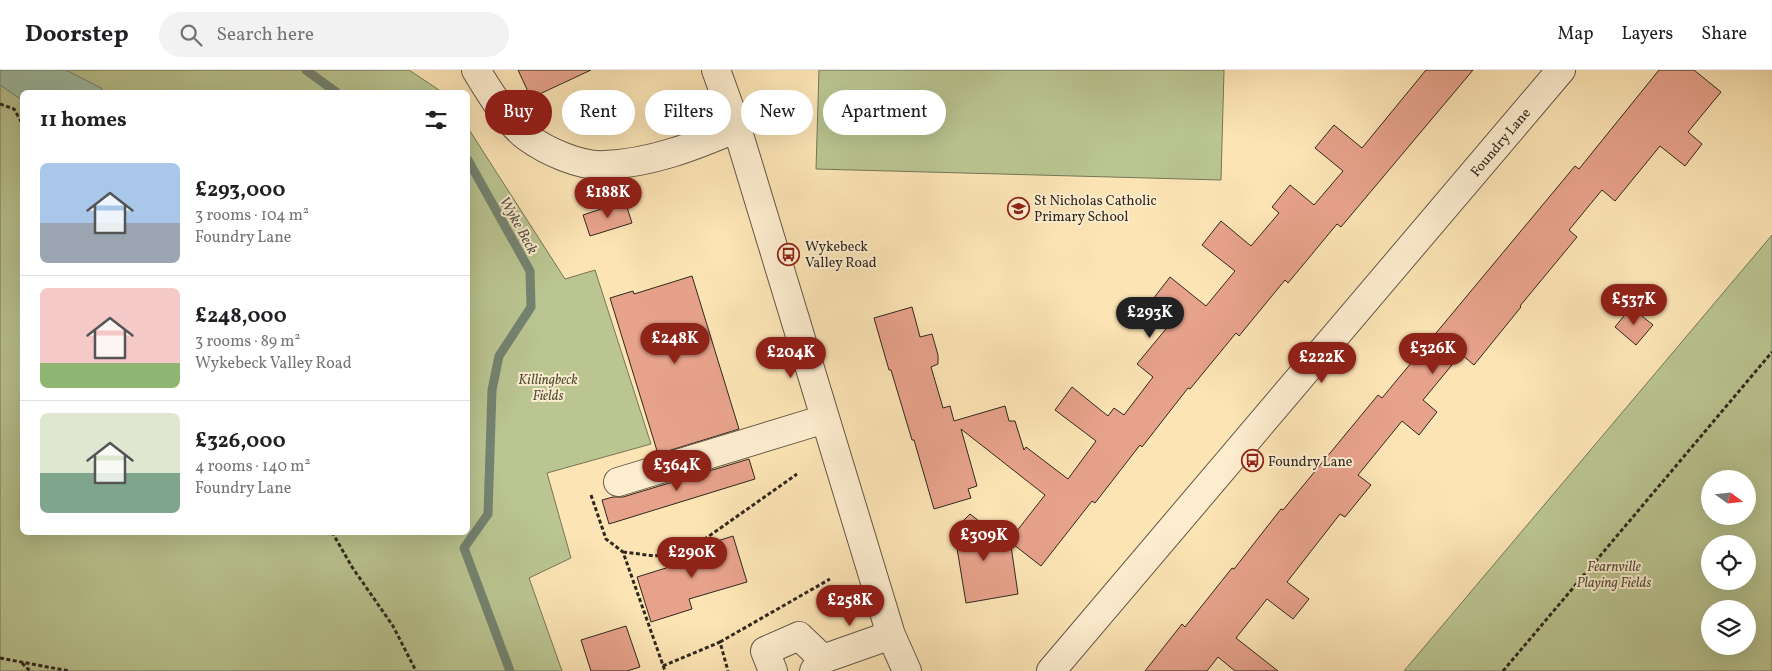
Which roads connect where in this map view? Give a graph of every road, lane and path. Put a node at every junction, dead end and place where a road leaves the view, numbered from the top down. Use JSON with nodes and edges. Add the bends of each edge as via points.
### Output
{"nodes":[{"id":1,"x":476,"y":70,"type":"edge"},
{"id":2,"x":716,"y":70,"type":"edge"},
{"id":3,"x":1561,"y":70,"type":"edge"},
{"id":4,"x":0,"y":104,"type":"edge"},
{"id":5,"x":20,"y":120,"type":"edge"},
{"id":6,"x":737,"y":128,"type":"junction"},
{"id":7,"x":1772,"y":352,"type":"edge"},
{"id":8,"x":825,"y":419,"type":"junction"},
{"id":9,"x":797,"y":474,"type":"dead end"},
{"id":10,"x":618,"y":482,"type":"joint"},
{"id":11,"x":334,"y":535,"type":"edge"},
{"id":12,"x":623,"y":552,"type":"junction"},
{"id":13,"x":830,"y":579,"type":"dead end"},
{"id":14,"x":891,"y":635,"type":"junction"},
{"id":15,"x":720,"y":642,"type":"junction"},
{"id":16,"x":0,"y":658,"type":"edge"},
{"id":17,"x":22,"y":662,"type":"junction"},
{"id":18,"x":818,"y":665,"type":"edge"},
{"id":19,"x":663,"y":666,"type":"junction"},
{"id":20,"x":30,"y":671,"type":"edge"},
{"id":21,"x":69,"y":671,"type":"edge"},
{"id":22,"x":416,"y":671,"type":"edge"},
{"id":23,"x":665,"y":671,"type":"edge"},
{"id":24,"x":728,"y":671,"type":"edge"},
{"id":25,"x":773,"y":671,"type":"edge"},
{"id":26,"x":907,"y":671,"type":"edge"},
{"id":27,"x":1051,"y":671,"type":"edge"},
{"id":28,"x":1503,"y":671,"type":"edge"}],
"edges":[{"from":1,"to":6,"type":"street","via":[[495,102],[526,136],[568,159],[603,166],[667,155]]},
{"from":2,"to":6,"type":"street"},
{"from":3,"to":27,"type":"street","name":"Foundry Lane"},
{"from":4,"to":5,"type":"path","via":[[14,109]]},
{"from":6,"to":8,"type":"street"},
{"from":7,"to":28,"type":"path"},
{"from":8,"to":10,"type":"street"},
{"from":8,"to":14,"type":"street"},
{"from":9,"to":12,"type":"path","via":[[695,546],[655,556]]},
{"from":10,"to":12,"type":"path","via":[[590,490],[606,539]]},
{"from":11,"to":22,"type":"path","via":[[393,626]]},
{"from":12,"to":19,"type":"path"},
{"from":13,"to":15,"type":"path"},
{"from":14,"to":18,"type":"street"},
{"from":14,"to":26,"type":"street"},
{"from":15,"to":19,"type":"path"},
{"from":15,"to":24,"type":"path"},
{"from":16,"to":17,"type":"path"},
{"from":17,"to":20,"type":"path"},
{"from":17,"to":21,"type":"path"},
{"from":18,"to":25,"type":"street","via":[[799,636],[765,651]]},
{"from":19,"to":23,"type":"path"}]}
